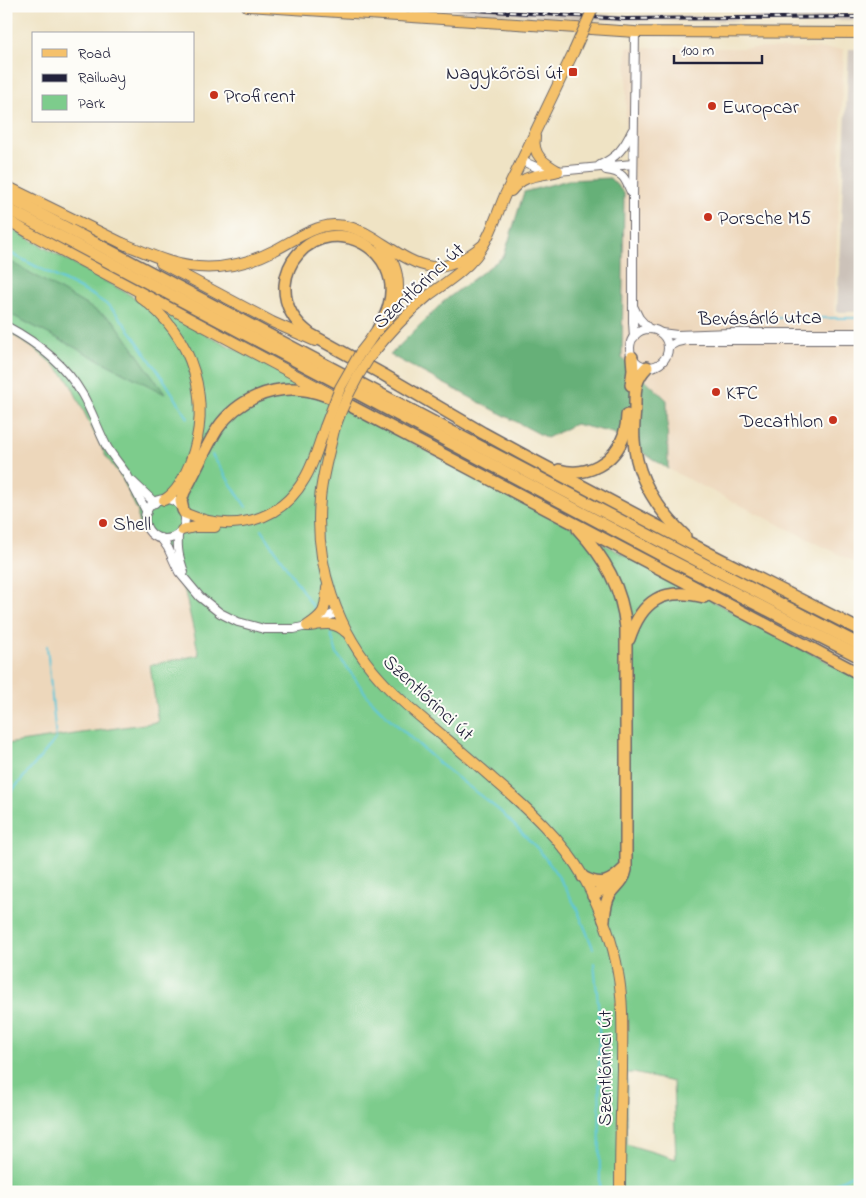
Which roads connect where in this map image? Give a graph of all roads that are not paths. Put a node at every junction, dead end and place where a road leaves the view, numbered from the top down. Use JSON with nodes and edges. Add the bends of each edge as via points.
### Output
{"nodes":[{"id":1,"x":247,"y":6,"type":"edge"},
{"id":2,"x":594,"y":6,"type":"edge"},
{"id":3,"x":635,"y":32,"type":"junction"},
{"id":4,"x":860,"y":33,"type":"edge"},
{"id":5,"x":634,"y":127,"type":"junction"},
{"id":6,"x":536,"y":131,"type":"junction"},
{"id":7,"x":522,"y":161,"type":"junction"},
{"id":8,"x":633,"y":164,"type":"junction"},
{"id":9,"x":592,"y":168,"type":"junction"},
{"id":10,"x":558,"y":171,"type":"junction"},
{"id":11,"x":6,"y":186,"type":"edge"},
{"id":12,"x":6,"y":196,"type":"edge"},
{"id":13,"x":504,"y":197,"type":"junction"},
{"id":14,"x":633,"y":197,"type":"junction"},
{"id":15,"x":6,"y":208,"type":"edge"},
{"id":16,"x":6,"y":219,"type":"edge"},
{"id":17,"x":122,"y":243,"type":"junction"},
{"id":18,"x":382,"y":243,"type":"junction"},
{"id":19,"x":482,"y":246,"type":"junction"},
{"id":20,"x":111,"y":276,"type":"junction"},
{"id":21,"x":632,"y":304,"type":"junction"},
{"id":22,"x":6,"y":326,"type":"edge"},
{"id":23,"x":378,"y":329,"type":"junction"},
{"id":24,"x":649,"y":329,"type":"junction"},
{"id":25,"x":661,"y":333,"type":"junction"},
{"id":26,"x":860,"y":333,"type":"edge"},
{"id":27,"x":634,"y":337,"type":"junction"},
{"id":28,"x":860,"y":340,"type":"edge"},
{"id":29,"x":668,"y":347,"type":"junction"},
{"id":30,"x":346,"y":355,"type":"junction"},
{"id":31,"x":365,"y":356,"type":"junction"},
{"id":32,"x":632,"y":357,"type":"junction"},
{"id":33,"x":647,"y":367,"type":"junction"},
{"id":34,"x":349,"y":405,"type":"junction"},
{"id":35,"x":329,"y":429,"type":"junction"},
{"id":36,"x":528,"y":458,"type":"junction"},
{"id":37,"x":126,"y":475,"type":"junction"},
{"id":38,"x":160,"y":501,"type":"junction"},
{"id":39,"x":183,"y":511,"type":"junction"},
{"id":40,"x":147,"y":512,"type":"junction"},
{"id":41,"x":571,"y":522,"type":"junction"},
{"id":42,"x":229,"y":524,"type":"junction"},
{"id":43,"x":180,"y":532,"type":"junction"},
{"id":44,"x":161,"y":538,"type":"junction"},
{"id":45,"x":716,"y":557,"type":"junction"},
{"id":46,"x":184,"y":576,"type":"junction"},
{"id":47,"x":328,"y":585,"type":"junction"},
{"id":48,"x":725,"y":604,"type":"junction"},
{"id":49,"x":338,"y":612,"type":"junction"},
{"id":50,"x":306,"y":626,"type":"junction"},
{"id":51,"x":860,"y":630,"type":"edge"},
{"id":52,"x":349,"y":635,"type":"junction"},
{"id":53,"x":860,"y":645,"type":"edge"},
{"id":54,"x":627,"y":646,"type":"junction"},
{"id":55,"x":860,"y":657,"type":"edge"},
{"id":56,"x":860,"y":674,"type":"edge"},
{"id":57,"x":627,"y":866,"type":"junction"},
{"id":58,"x":583,"y":877,"type":"junction"},
{"id":59,"x":611,"y":893,"type":"junction"},
{"id":60,"x":593,"y":896,"type":"junction"},
{"id":61,"x":604,"y":920,"type":"junction"},
{"id":62,"x":620,"y":1192,"type":"edge"}],
"edges":[{"from":1,"to":3,"type":"main road"},
{"from":2,"to":6,"type":"main road","name":"Szentlőrinci út","bridge":true},
{"from":3,"to":4,"type":"main road"},
{"from":3,"to":5,"type":"street"},
{"from":5,"to":8,"type":"street"},
{"from":5,"to":9,"type":"street","via":[[620,151]]},
{"from":6,"to":7,"type":"main road","name":"Szentlőrinci út"},
{"from":6,"to":10,"type":"main road","via":[[534,142],[538,157]]},
{"from":7,"to":10,"type":"street"},
{"from":7,"to":13,"type":"main road","name":"Szentlőrinci út"},
{"from":8,"to":9,"type":"street"},
{"from":8,"to":14,"type":"street"},
{"from":9,"to":10,"type":"street"},
{"from":9,"to":14,"type":"street","via":[[614,171],[622,176]]},
{"from":10,"to":13,"type":"main road","via":[[523,179]]},
{"from":11,"to":17,"type":"main road"},
{"from":12,"to":53,"type":"highway"},
{"from":13,"to":19,"type":"main road","name":"Szentlőrinci út"},
{"from":14,"to":21,"type":"street"},
{"from":15,"to":55,"type":"highway"},
{"from":16,"to":20,"type":"main road"},
{"from":17,"to":18,"type":"main road","via":[[168,262],[222,268],[250,261],[313,231],[335,225],[358,230]]},
{"from":17,"to":30,"type":"main road","via":[[272,322]]},
{"from":18,"to":19,"type":"main road","via":[[428,267],[462,261]]},
{"from":18,"to":23,"type":"main road","via":[[396,270],[398,286],[392,312]]},
{"from":19,"to":31,"type":"main road","name":"Szentlőrinci út","via":[[465,268],[406,316]]},
{"from":20,"to":34,"type":"main road"},
{"from":20,"to":38,"type":"main road","via":[[166,320],[182,342],[196,377],[200,409],[193,452],[177,488]]},
{"from":21,"to":24,"type":"street"},
{"from":21,"to":27,"type":"street"},
{"from":22,"to":37,"type":"street","via":[[42,348],[69,375],[82,394],[107,447]]},
{"from":23,"to":30,"type":"highway","via":[[388,311],[392,288],[382,259],[367,245],[347,237],[333,236],[306,247],[287,272],[288,306],[305,330]]},
{"from":23,"to":31,"type":"main road"},
{"from":24,"to":25,"type":"street"},
{"from":24,"to":27,"type":"street"},
{"from":25,"to":26,"type":"street","name":"Bevásárló utca"},
{"from":25,"to":29,"type":"street"},
{"from":27,"to":32,"type":"street","via":[[630,346]]},
{"from":28,"to":29,"type":"street","via":[[686,340]]},
{"from":29,"to":33,"type":"street","via":[[662,362]]},
{"from":30,"to":36,"type":"highway"},
{"from":31,"to":35,"type":"main road","name":"Szentlőrinci út","bridge":true},
{"from":32,"to":33,"type":"street"},
{"from":32,"to":36,"type":"highway","via":[[626,428],[621,442],[607,460],[586,471],[568,472]]},
{"from":33,"to":45,"type":"highway","via":[[636,382],[635,451],[642,475],[670,521],[685,536]]},
{"from":34,"to":39,"type":"highway","via":[[298,389],[270,392],[246,401],[228,416],[213,436],[184,492]]},
{"from":34,"to":41,"type":"highway"},
{"from":35,"to":42,"type":"main road","via":[[306,477],[294,494],[264,516],[249,522]]},
{"from":35,"to":47,"type":"main road","name":"Szentlőrinci út","via":[[319,514]]},
{"from":36,"to":45,"type":"highway"},
{"from":37,"to":38,"type":"street"},
{"from":37,"to":40,"type":"street"},
{"from":38,"to":39,"type":"street","via":[[175,502]]},
{"from":38,"to":40,"type":"street"},
{"from":39,"to":42,"type":"main road","via":[[209,522]]},
{"from":39,"to":43,"type":"street","via":[[185,521]]},
{"from":40,"to":44,"type":"street","via":[[149,530]]},
{"from":41,"to":48,"type":"highway"},
{"from":41,"to":54,"type":"highway","via":[[599,554],[614,580],[625,617]]},
{"from":42,"to":43,"type":"main road","via":[[195,527]]},
{"from":43,"to":44,"type":"street","via":[[171,538]]},
{"from":43,"to":46,"type":"street","via":[[177,550]]},
{"from":44,"to":46,"type":"street"},
{"from":45,"to":51,"type":"highway"},
{"from":46,"to":50,"type":"street","via":[[205,602],[238,622],[271,630],[294,630]]},
{"from":47,"to":49,"type":"main road","name":"Szentlőrinci út"},
{"from":47,"to":50,"type":"main road","via":[[324,611]]},
{"from":48,"to":54,"type":"highway","via":[[681,593],[660,597],[643,610],[632,628]]},
{"from":48,"to":56,"type":"highway"},
{"from":49,"to":50,"type":"street"},
{"from":49,"to":52,"type":"main road","name":"Szentlőrinci út"},
{"from":50,"to":52,"type":"main road","via":[[334,624]]},
{"from":52,"to":58,"type":"main road","name":"Szentlőrinci út","via":[[388,688],[524,805],[559,842]]},
{"from":54,"to":57,"type":"highway"},
{"from":57,"to":58,"type":"highway","via":[[615,878],[605,882],[593,882]]},
{"from":57,"to":59,"type":"highway","via":[[624,878]]},
{"from":57,"to":60,"type":"highway","via":[[615,883]]},
{"from":58,"to":60,"type":"main road","name":"Szentlőrinci út"},
{"from":59,"to":60,"type":"highway"},
{"from":59,"to":61,"type":"highway"},
{"from":60,"to":61,"type":"main road","name":"Szentlőrinci út"},
{"from":61,"to":62,"type":"main road","name":"Szentlőrinci út","via":[[622,1003]]}]}
